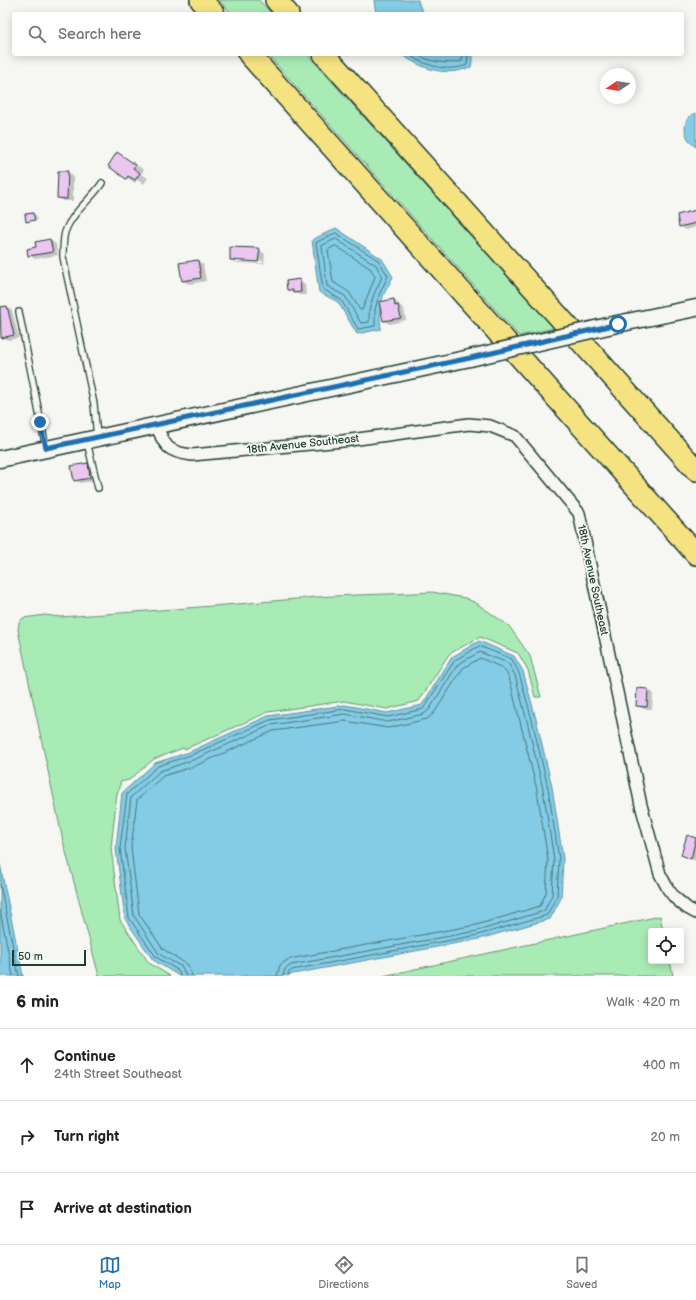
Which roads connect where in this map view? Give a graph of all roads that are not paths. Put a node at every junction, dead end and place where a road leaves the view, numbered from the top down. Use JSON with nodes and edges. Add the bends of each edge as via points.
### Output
{"nodes":[{"id":1,"x":201,"y":0,"type":"edge"},
{"id":2,"x":276,"y":0,"type":"edge"},
{"id":3,"x":212,"y":12,"type":"edge"},
{"id":4,"x":286,"y":12,"type":"edge"},
{"id":5,"x":252,"y":56,"type":"edge"},
{"id":6,"x":326,"y":56,"type":"edge"},
{"id":7,"x":102,"y":183,"type":"dead end"},
{"id":8,"x":696,"y":308,"type":"edge"},
{"id":9,"x":19,"y":312,"type":"dead end"},
{"id":10,"x":156,"y":424,"type":"junction"},
{"id":11,"x":92,"y":438,"type":"junction"},
{"id":12,"x":46,"y":448,"type":"junction"},
{"id":13,"x":0,"y":458,"type":"edge"},
{"id":14,"x":696,"y":470,"type":"edge"},
{"id":15,"x":98,"y":488,"type":"dead end"},
{"id":16,"x":696,"y":554,"type":"edge"},
{"id":17,"x":696,"y":913,"type":"edge"}],
"edges":[{"from":1,"to":3,"type":"highway"},
{"from":2,"to":4,"type":"highway"},
{"from":5,"to":16,"type":"highway"},
{"from":6,"to":14,"type":"highway"},
{"from":7,"to":11,"type":"lane","via":[[78,210],[65,232],[63,257],[94,404]]},
{"from":8,"to":10,"type":"street","bridge":true},
{"from":9,"to":12,"type":"lane"},
{"from":10,"to":11,"type":"street"},
{"from":10,"to":17,"type":"street","name":"18th Avenue Southeast","via":[[163,443],[176,453],[192,455],[343,441],[469,424],[490,426],[515,436],[579,513],[641,805],[660,874],[675,898]]},
{"from":11,"to":12,"type":"street"},
{"from":11,"to":15,"type":"lane"},
{"from":12,"to":13,"type":"street"}]}
